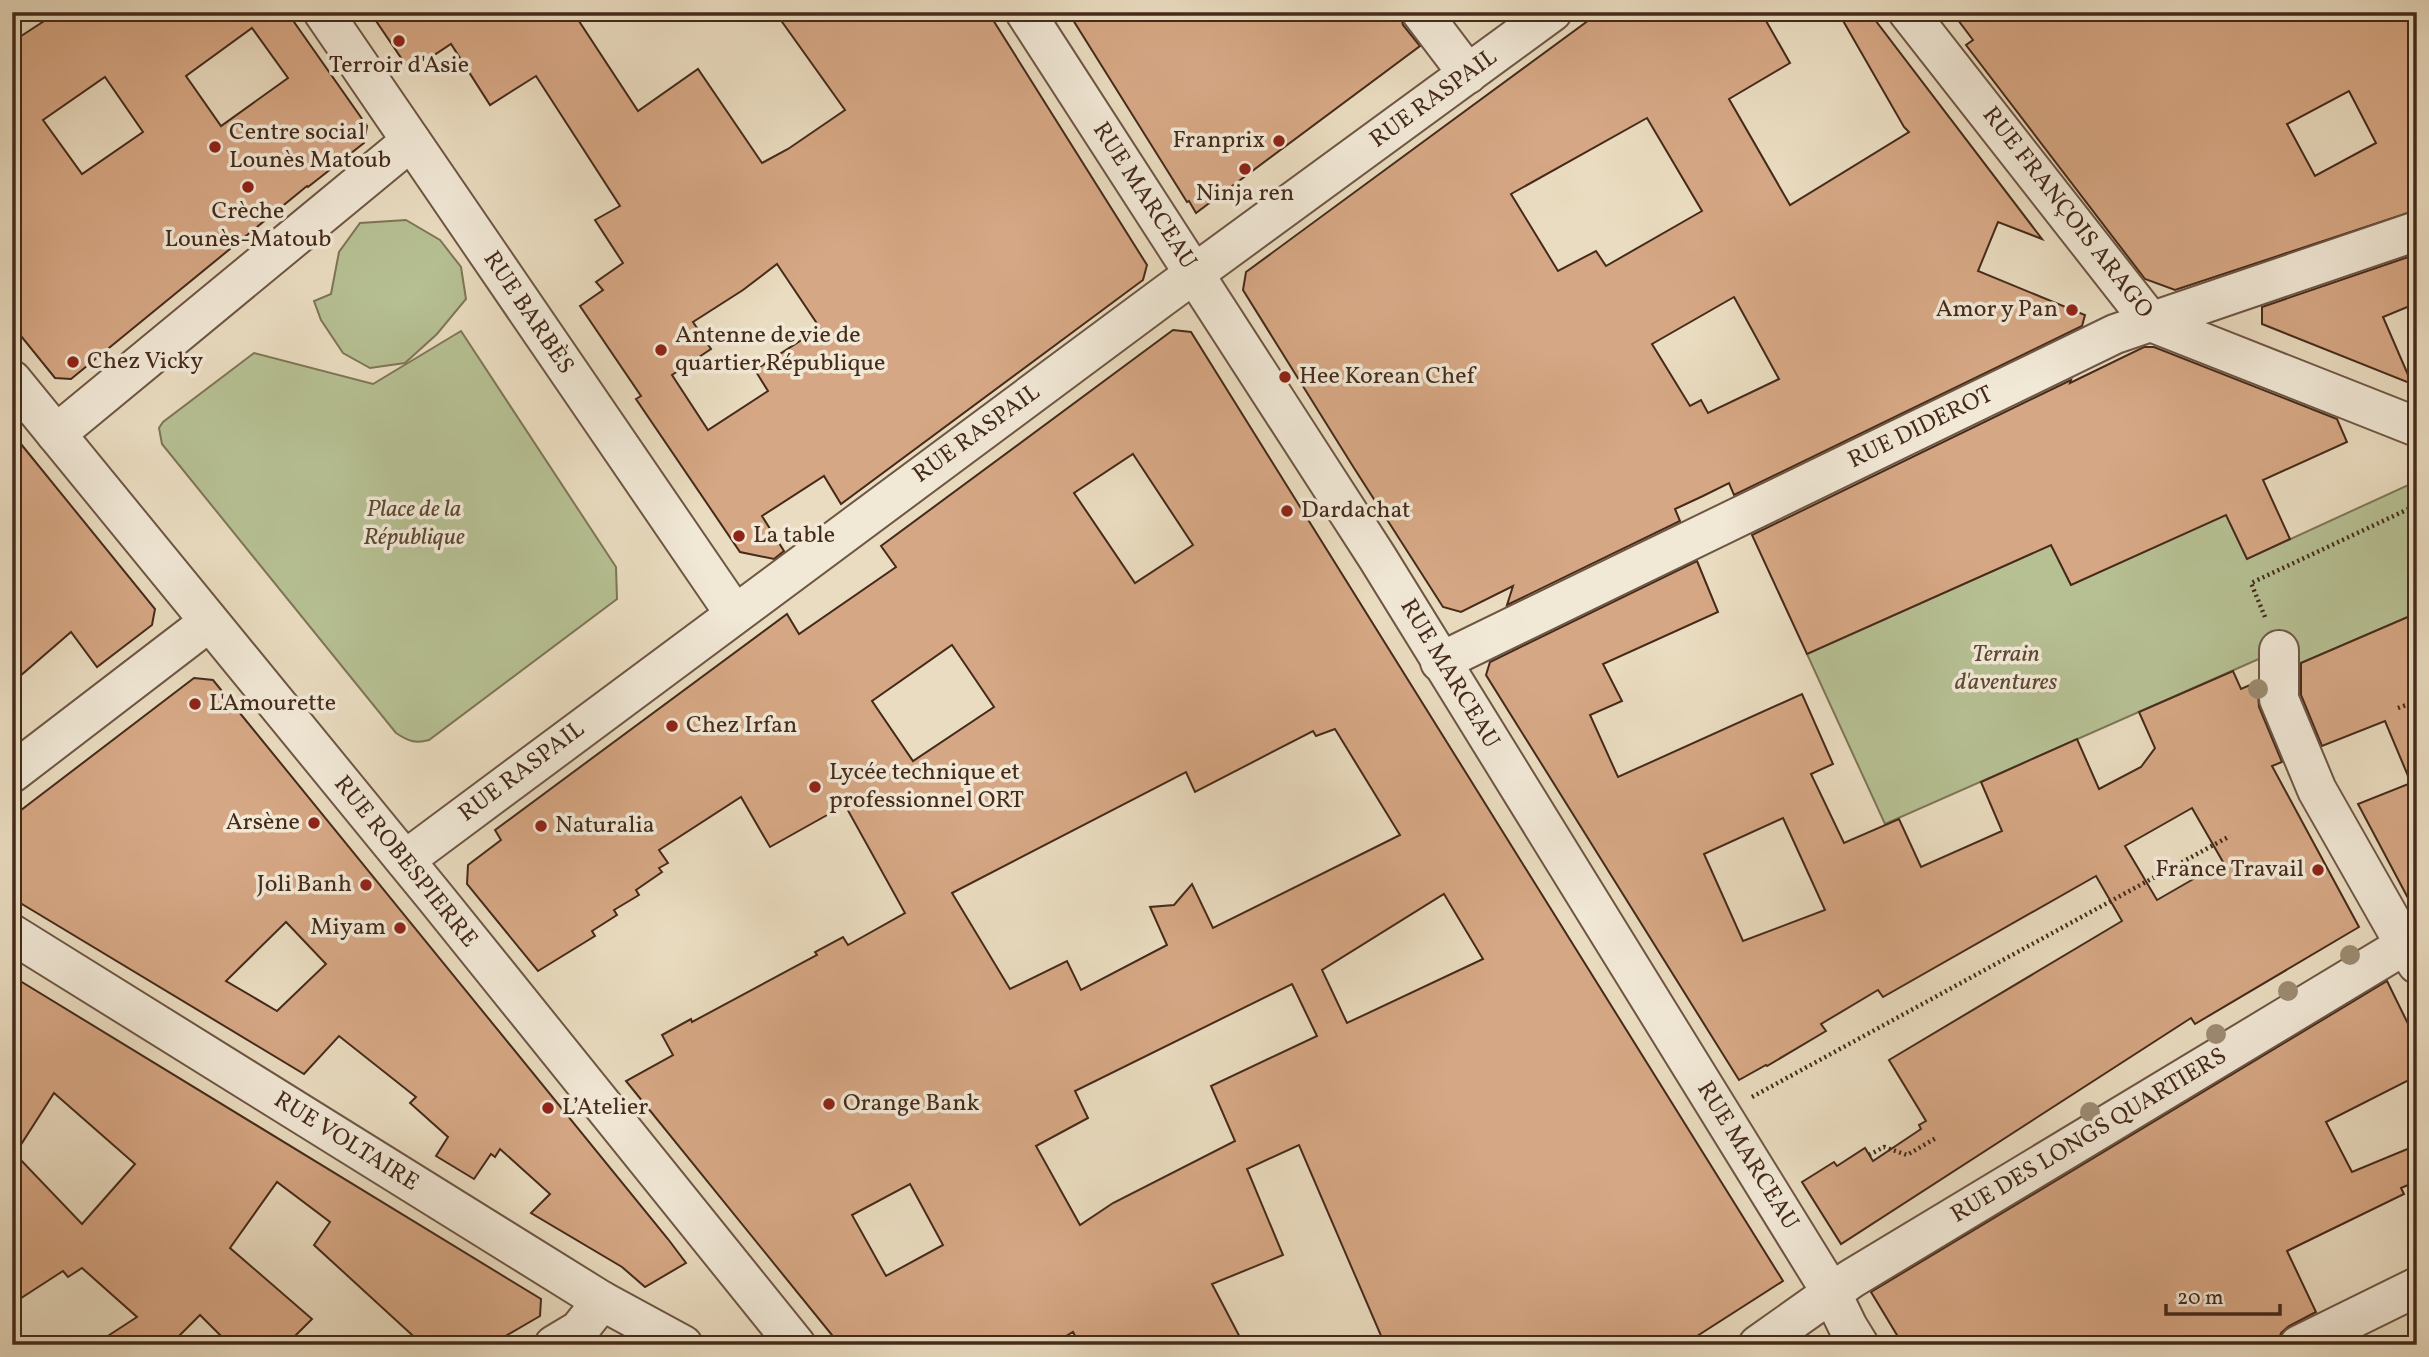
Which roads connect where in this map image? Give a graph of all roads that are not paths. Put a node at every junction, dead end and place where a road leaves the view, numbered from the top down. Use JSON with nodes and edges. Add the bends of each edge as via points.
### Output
{"nodes":[{"id":1,"x":323,"y":12,"type":"edge"},
{"id":2,"x":1025,"y":12,"type":"edge"},
{"id":3,"x":1421,"y":12,"type":"edge"},
{"id":4,"x":1552,"y":12,"type":"edge"},
{"id":5,"x":1908,"y":12,"type":"edge"},
{"id":6,"x":1468,"y":74,"type":"junction"},
{"id":7,"x":411,"y":141,"type":"junction"},
{"id":8,"x":2417,"y":231,"type":"edge"},
{"id":9,"x":1194,"y":274,"type":"junction"},
{"id":10,"x":2151,"y":322,"type":"junction"},
{"id":11,"x":12,"y":380,"type":"edge"},
{"id":12,"x":2417,"y":427,"type":"edge"},
{"id":13,"x":56,"y":434,"type":"junction"},
{"id":14,"x":734,"y":613,"type":"junction"},
{"id":15,"x":208,"y":622,"type":"junction"},
{"id":16,"x":2279,"y":650,"type":"road end"},
{"id":17,"x":1440,"y":662,"type":"junction"},
{"id":18,"x":12,"y":773,"type":"edge"},
{"id":19,"x":405,"y":860,"type":"junction"},
{"id":20,"x":12,"y":934,"type":"edge"},
{"id":21,"x":2411,"y":954,"type":"edge"},
{"id":22,"x":2417,"y":1287,"type":"edge"},
{"id":23,"x":1831,"y":1292,"type":"junction"},
{"id":24,"x":602,"y":1301,"type":"junction"},
{"id":25,"x":554,"y":1345,"type":"edge"},
{"id":26,"x":683,"y":1345,"type":"edge"},
{"id":27,"x":796,"y":1345,"type":"edge"},
{"id":28,"x":1758,"y":1345,"type":"edge"},
{"id":29,"x":1859,"y":1345,"type":"edge"},
{"id":30,"x":2299,"y":1345,"type":"edge"}],
"edges":[{"from":1,"to":7,"type":"street","name":"RUE BARBÈS"},
{"from":2,"to":9,"type":"street","name":"RUE MARCEAU"},
{"from":3,"to":6,"type":"street"},
{"from":4,"to":6,"type":"street","name":"RUE RASPAIL"},
{"from":5,"to":10,"type":"street","name":"RUE FRANÇOIS ARAGO"},
{"from":6,"to":9,"type":"street","name":"RUE RASPAIL"},
{"from":7,"to":13,"type":"street"},
{"from":7,"to":14,"type":"street","name":"RUE BARBÈS"},
{"from":8,"to":10,"type":"street","name":"RUE DIDEROT"},
{"from":9,"to":14,"type":"street","name":"RUE RASPAIL"},
{"from":9,"to":17,"type":"street","name":"RUE MARCEAU"},
{"from":10,"to":12,"type":"street","name":"RUE FRANÇOIS ARAGO"},
{"from":10,"to":17,"type":"street","name":"RUE DIDEROT","via":[[2115,334]]},
{"from":11,"to":13,"type":"street","name":"RUE ROBESPIERRE"},
{"from":13,"to":15,"type":"street","name":"RUE ROBESPIERRE"},
{"from":14,"to":19,"type":"street","name":"RUE RASPAIL"},
{"from":15,"to":18,"type":"street"},
{"from":15,"to":19,"type":"street","name":"RUE ROBESPIERRE"},
{"from":16,"to":21,"type":"street","via":[[2279,699],[2317,790]]},
{"from":17,"to":23,"type":"street","name":"RUE MARCEAU"},
{"from":19,"to":27,"type":"street","name":"RUE ROBESPIERRE"},
{"from":20,"to":24,"type":"street","name":"RUE VOLTAIRE"},
{"from":21,"to":23,"type":"street","name":"RUE DES LONGS QUARTIERS"},
{"from":22,"to":30,"type":"street"},
{"from":23,"to":28,"type":"street","name":"RUE DES LONGS QUARTIERS"},
{"from":23,"to":29,"type":"street","name":"RUE MARCEAU"},
{"from":24,"to":25,"type":"street","via":[[579,1330]]},
{"from":24,"to":26,"type":"street","name":"RUE VOLTAIRE"}]}
